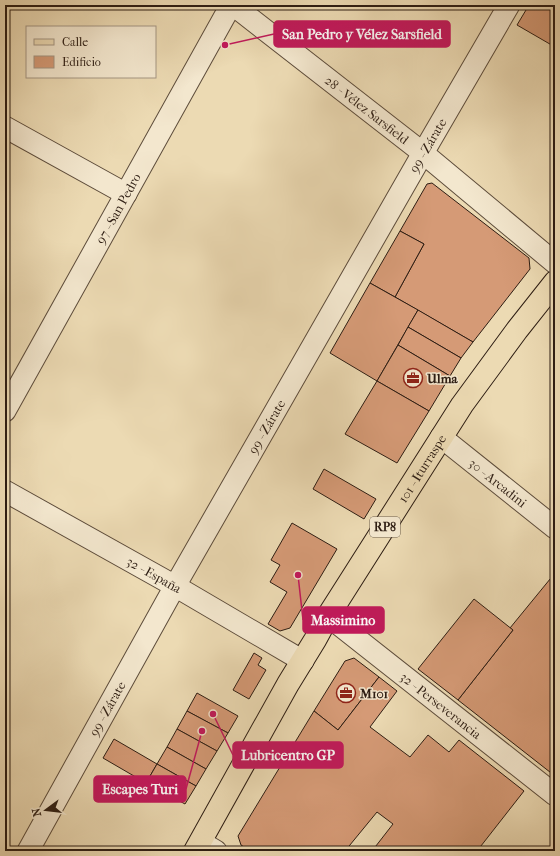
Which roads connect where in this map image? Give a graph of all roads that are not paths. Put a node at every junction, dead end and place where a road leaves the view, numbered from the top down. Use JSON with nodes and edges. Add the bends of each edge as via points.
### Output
{"nodes":[{"id":1,"x":232,"y":5,"type":"edge"},
{"id":2,"x":509,"y":5,"type":"edge"},
{"id":3,"x":5,"y":127,"type":"edge"},
{"id":4,"x":423,"y":153,"type":"junction"},
{"id":5,"x":126,"y":194,"type":"junction"},
{"id":6,"x":555,"y":263,"type":"edge"},
{"id":7,"x":555,"y":282,"type":"edge"},
{"id":8,"x":5,"y":411,"type":"edge"},
{"id":9,"x":441,"y":437,"type":"junction"},
{"id":10,"x":5,"y":491,"type":"edge"},
{"id":11,"x":555,"y":528,"type":"edge"},
{"id":12,"x":175,"y":586,"type":"junction"},
{"id":13,"x":328,"y":616,"type":"junction"},
{"id":14,"x":303,"y":661,"type":"junction"},
{"id":15,"x":555,"y":795,"type":"edge"},
{"id":16,"x":204,"y":848,"type":"edge"},
{"id":17,"x":28,"y":851,"type":"edge"}],
"edges":[{"from":1,"to":4,"type":"street","name":"28 - Vélez Sarsfield"},
{"from":1,"to":5,"type":"street","name":"97 - San Pedro"},
{"from":2,"to":4,"type":"street","name":"99 - Zárate"},
{"from":3,"to":5,"type":"street"},
{"from":4,"to":6,"type":"street","name":"28 - Vélez Sarsfield"},
{"from":4,"to":12,"type":"street","name":"99 - Zárate"},
{"from":5,"to":8,"type":"street","name":"97 - San Pedro"},
{"from":7,"to":9,"type":"main road","name":"101 - Iturraspe","number":"RP8","via":[[485,372]]},
{"from":9,"to":11,"type":"street","name":"30 - Arcadini"},
{"from":9,"to":13,"type":"main road","name":"101 - Iturraspe","number":"RP8"},
{"from":10,"to":12,"type":"street","name":"32 - España"},
{"from":12,"to":14,"type":"street","name":"32 - España"},
{"from":12,"to":17,"type":"street","name":"99 - Zárate"},
{"from":13,"to":14,"type":"main road","name":"101 - Iturraspe","number":"RP8"},
{"from":13,"to":15,"type":"street","name":"32 - Perseverancia"},
{"from":14,"to":16,"type":"main road","name":"101 - Iturraspe","number":"RP8","via":[[288,684]]}]}
